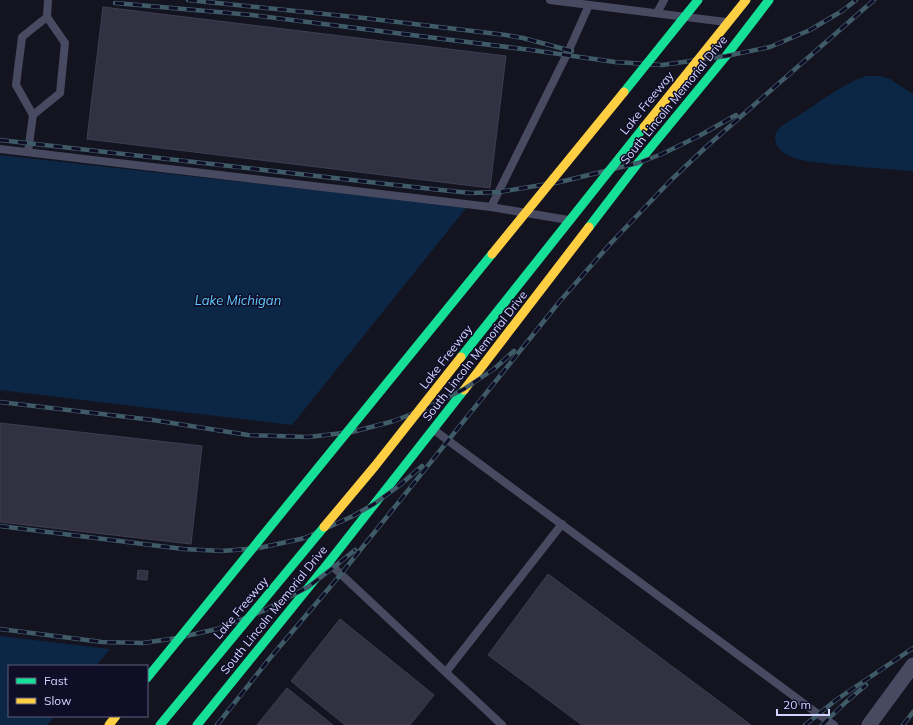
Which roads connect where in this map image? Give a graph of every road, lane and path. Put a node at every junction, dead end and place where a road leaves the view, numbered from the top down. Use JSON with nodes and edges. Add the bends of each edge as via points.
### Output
{"nodes":[{"id":1,"x":48,"y":0,"type":"edge"},
{"id":2,"x":550,"y":0,"type":"edge"},
{"id":3,"x":664,"y":0,"type":"edge"},
{"id":4,"x":698,"y":0,"type":"edge"},
{"id":5,"x":746,"y":0,"type":"edge"},
{"id":6,"x":768,"y":0,"type":"edge"},
{"id":7,"x":589,"y":5,"type":"junction"},
{"id":8,"x":657,"y":13,"type":"junction"},
{"id":9,"x":47,"y":17,"type":"junction"},
{"id":10,"x":742,"y":24,"type":"junction"},
{"id":11,"x":33,"y":115,"type":"junction"},
{"id":12,"x":0,"y":149,"type":"edge"},
{"id":13,"x":28,"y":152,"type":"junction"},
{"id":14,"x":491,"y":207,"type":"junction"},
{"id":15,"x":584,"y":222,"type":"junction"},
{"id":16,"x":433,"y":429,"type":"junction"},
{"id":17,"x":562,"y":524,"type":"junction"},
{"id":18,"x":329,"y":562,"type":"junction"},
{"id":19,"x":913,"y":665,"type":"edge"},
{"id":20,"x":446,"y":672,"type":"junction"},
{"id":21,"x":148,"y":677,"type":"edge"},
{"id":22,"x":115,"y":717,"type":"edge"},
{"id":23,"x":109,"y":725,"type":"edge"},
{"id":24,"x":160,"y":725,"type":"edge"},
{"id":25,"x":197,"y":725,"type":"edge"},
{"id":26,"x":502,"y":725,"type":"edge"},
{"id":27,"x":834,"y":725,"type":"edge"},
{"id":28,"x":869,"y":725,"type":"edge"}],
"edges":[{"from":1,"to":9,"type":"lane"},
{"from":2,"to":7,"type":"lane"},
{"from":3,"to":8,"type":"lane"},
{"from":4,"to":21,"type":"main road","name":"Lake Freeway","bridge":true},
{"from":5,"to":24,"type":"main road","name":"Lake Freeway","bridge":true,"via":[[375,466]]},
{"from":6,"to":10,"type":"main road","name":"South Lincoln Memorial Drive"},
{"from":7,"to":8,"type":"lane"},
{"from":7,"to":14,"type":"lane"},
{"from":8,"to":10,"type":"lane"},
{"from":9,"to":11,"type":"lane","via":[[22,37],[16,85]]},
{"from":9,"to":11,"type":"lane","via":[[65,43],[60,93]]},
{"from":10,"to":15,"type":"main road","name":"South Lincoln Memorial Drive","via":[[726,56],[638,163]]},
{"from":11,"to":13,"type":"lane"},
{"from":12,"to":13,"type":"lane"},
{"from":13,"to":14,"type":"lane"},
{"from":14,"to":15,"type":"lane"},
{"from":15,"to":16,"type":"main road","name":"South Lincoln Memorial Drive"},
{"from":16,"to":17,"type":"lane"},
{"from":16,"to":18,"type":"main road","name":"South Lincoln Memorial Drive"},
{"from":17,"to":20,"type":"lane"},
{"from":17,"to":27,"type":"lane"},
{"from":18,"to":20,"type":"lane"},
{"from":18,"to":25,"type":"main road","name":"South Lincoln Memorial Drive"},
{"from":19,"to":28,"type":"street"},
{"from":20,"to":26,"type":"lane"},
{"from":22,"to":23,"type":"main road"}]}
